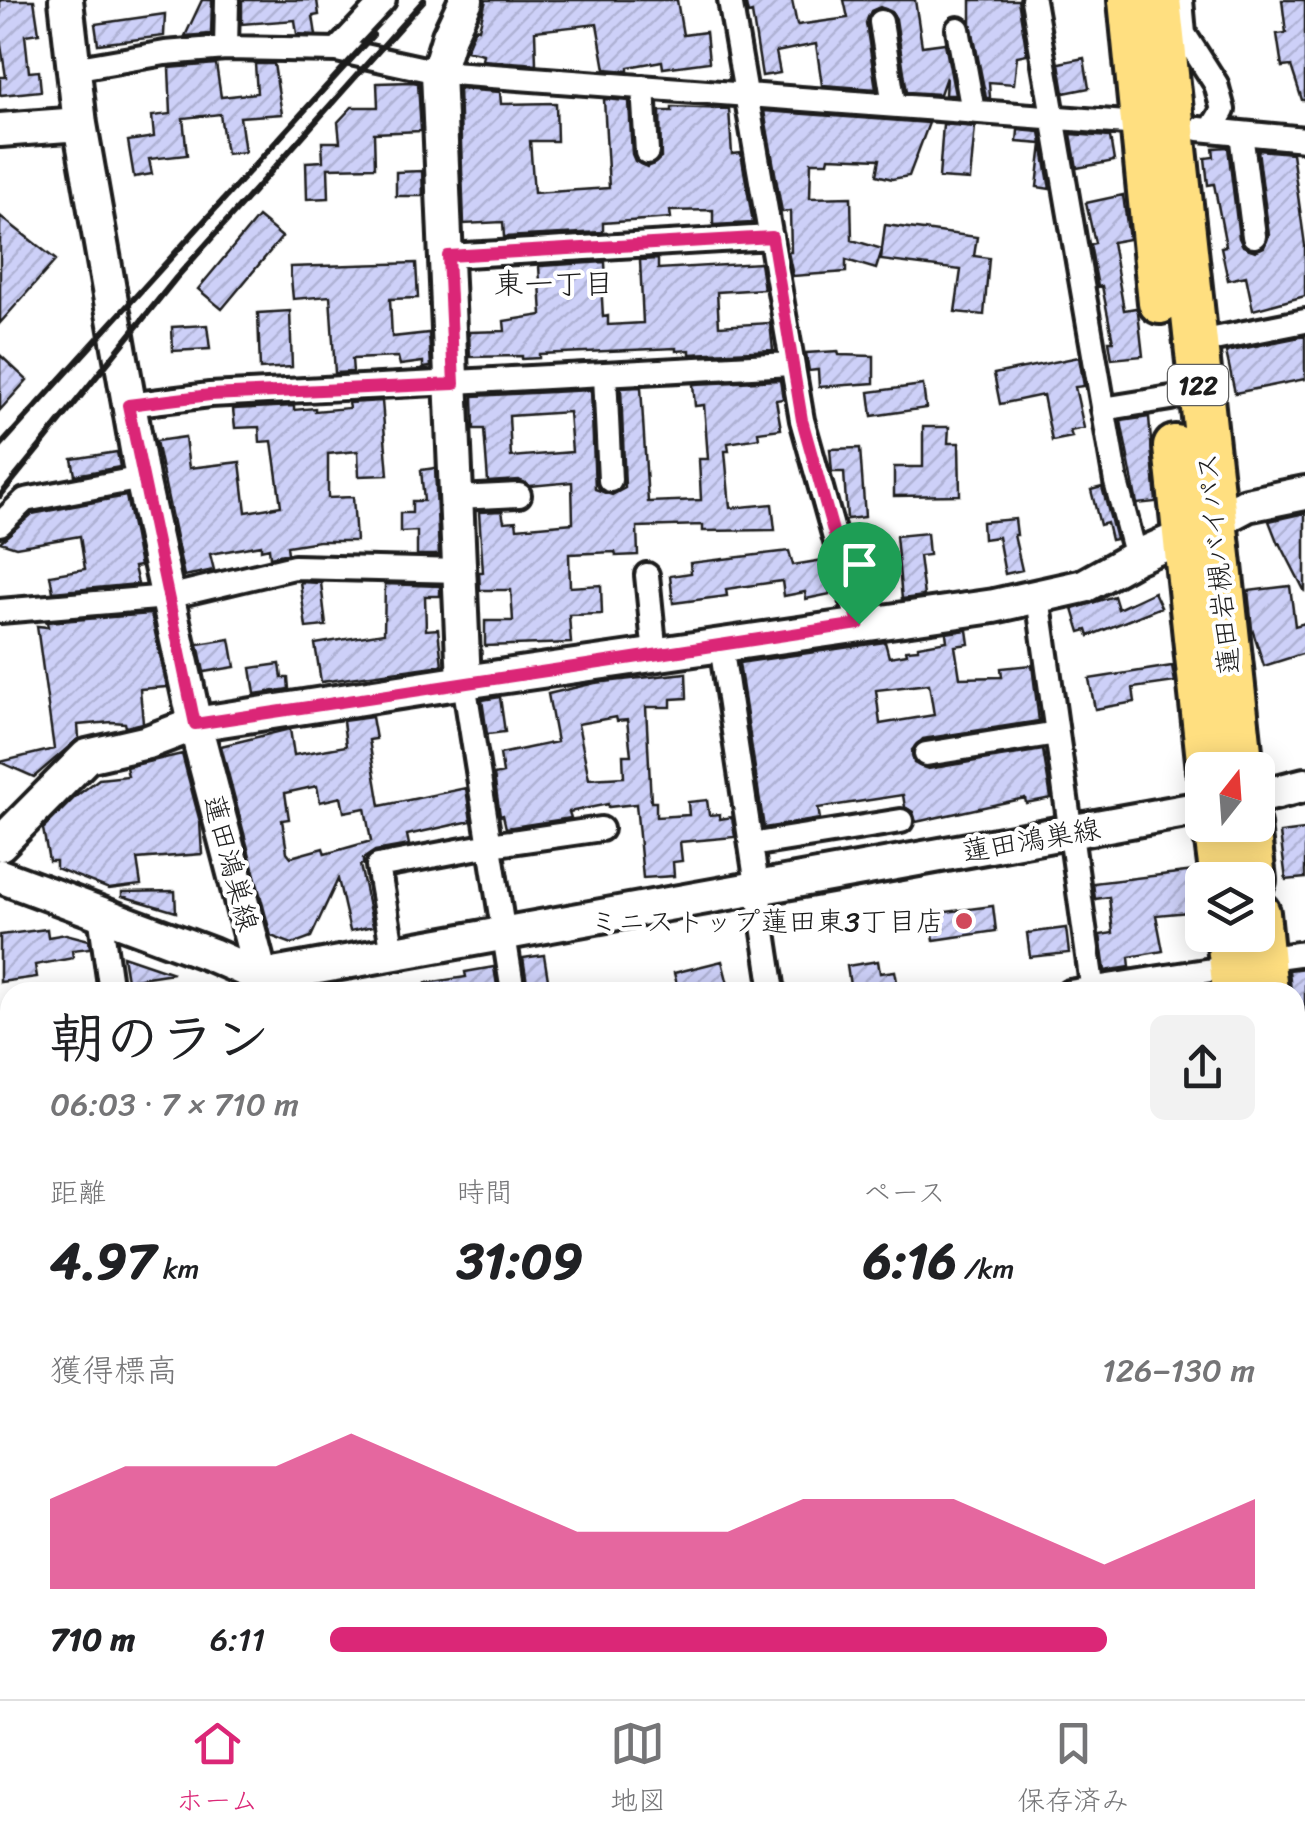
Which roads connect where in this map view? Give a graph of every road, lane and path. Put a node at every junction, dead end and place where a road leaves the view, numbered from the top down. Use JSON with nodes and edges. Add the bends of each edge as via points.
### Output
{"nodes":[{"id":1,"x":66,"y":0,"type":"edge"},
{"id":2,"x":226,"y":0,"type":"edge"},
{"id":3,"x":384,"y":0,"type":"edge"},
{"id":4,"x":466,"y":0,"type":"edge"},
{"id":5,"x":730,"y":0,"type":"edge"},
{"id":6,"x":1034,"y":0,"type":"edge"},
{"id":7,"x":1130,"y":0,"type":"edge"},
{"id":8,"x":1159,"y":0,"type":"edge"},
{"id":9,"x":1180,"y":0,"type":"edge"},
{"id":10,"x":880,"y":22,"type":"dead end"},
{"id":11,"x":958,"y":29,"type":"dead end"},
{"id":12,"x":226,"y":48,"type":"junction"},
{"id":13,"x":338,"y":50,"type":"junction"},
{"id":14,"x":73,"y":70,"type":"junction"},
{"id":15,"x":438,"y":72,"type":"junction"},
{"id":16,"x":642,"y":87,"type":"junction"},
{"id":17,"x":749,"y":94,"type":"junction"},
{"id":18,"x":894,"y":106,"type":"junction"},
{"id":19,"x":973,"y":111,"type":"junction"},
{"id":20,"x":1054,"y":120,"type":"junction"},
{"id":21,"x":80,"y":124,"type":"junction"},
{"id":22,"x":1174,"y":127,"type":"junction"},
{"id":23,"x":0,"y":130,"type":"edge"},
{"id":24,"x":1242,"y":133,"type":"junction"},
{"id":25,"x":1305,"y":139,"type":"edge"},
{"id":26,"x":647,"y":152,"type":"dead end"},
{"id":27,"x":1254,"y":236,"type":"dead end"},
{"id":28,"x":772,"y":237,"type":"junction"},
{"id":29,"x":448,"y":256,"type":"junction"},
{"id":30,"x":1305,"y":321,"type":"edge"},
{"id":31,"x":1194,"y":343,"type":"junction"},
{"id":32,"x":792,"y":364,"type":"junction"},
{"id":33,"x":605,"y":376,"type":"junction"},
{"id":34,"x":454,"y":384,"type":"junction"},
{"id":35,"x":1171,"y":398,"type":"junction"},
{"id":36,"x":128,"y":405,"type":"junction"},
{"id":37,"x":1103,"y":409,"type":"junction"},
{"id":38,"x":142,"y":478,"type":"junction"},
{"id":39,"x":610,"y":480,"type":"dead end"},
{"id":40,"x":1305,"y":493,"type":"edge"},
{"id":41,"x":519,"y":494,"type":"dead end"},
{"id":42,"x":458,"y":498,"type":"junction"},
{"id":43,"x":0,"y":524,"type":"edge"},
{"id":44,"x":1198,"y":530,"type":"junction"},
{"id":45,"x":1136,"y":557,"type":"junction"},
{"id":46,"x":461,"y":571,"type":"junction"},
{"id":47,"x":646,"y":575,"type":"dead end"},
{"id":48,"x":168,"y":597,"type":"junction"},
{"id":49,"x":1038,"y":598,"type":"junction"},
{"id":50,"x":0,"y":611,"type":"edge"},
{"id":51,"x":859,"y":624,"type":"junction"},
{"id":52,"x":721,"y":645,"type":"junction"},
{"id":53,"x":655,"y":656,"type":"junction"},
{"id":54,"x":464,"y":682,"type":"junction"},
{"id":55,"x":195,"y":724,"type":"junction"},
{"id":56,"x":1057,"y":733,"type":"junction"},
{"id":57,"x":1208,"y":752,"type":"edge"},
{"id":58,"x":1239,"y":752,"type":"edge"},
{"id":59,"x":926,"y":754,"type":"dead end"},
{"id":60,"x":1305,"y":785,"type":"edge"},
{"id":61,"x":1275,"y":793,"type":"edge"},
{"id":62,"x":1185,"y":811,"type":"edge"},
{"id":63,"x":901,"y":822,"type":"dead end"},
{"id":64,"x":602,"y":828,"type":"dead end"},
{"id":65,"x":1069,"y":833,"type":"junction"},
{"id":66,"x":0,"y":844,"type":"edge"},
{"id":67,"x":490,"y":844,"type":"junction"},
{"id":68,"x":750,"y":845,"type":"junction"},
{"id":69,"x":0,"y":876,"type":"edge"},
{"id":70,"x":757,"y":888,"type":"junction"},
{"id":71,"x":100,"y":914,"type":"junction"},
{"id":72,"x":504,"y":934,"type":"junction"},
{"id":73,"x":393,"y":953,"type":"junction"},
{"id":74,"x":1305,"y":953,"type":"edge"},
{"id":75,"x":1244,"y":969,"type":"edge"},
{"id":76,"x":110,"y":982,"type":"edge"},
{"id":77,"x":257,"y":982,"type":"edge"},
{"id":78,"x":263,"y":982,"type":"edge"},
{"id":79,"x":276,"y":982,"type":"edge"},
{"id":80,"x":511,"y":982,"type":"edge"},
{"id":81,"x":771,"y":982,"type":"edge"},
{"id":82,"x":1084,"y":982,"type":"edge"},
{"id":83,"x":1150,"y":982,"type":"edge"}],
"edges":[{"from":1,"to":14,"type":"street","name":"蓮田鴻巣線"},
{"from":2,"to":12,"type":"street"},
{"from":3,"to":13,"type":"street"},
{"from":4,"to":15,"type":"street"},
{"from":5,"to":17,"type":"street"},
{"from":6,"to":20,"type":"street"},
{"from":7,"to":22,"type":"highway","name":"蓮田岩槻バイパス","number":"122"},
{"from":8,"to":22,"type":"highway","name":"蓮田岩槻バイパス","number":"122"},
{"from":9,"to":22,"type":"street","via":[[1184,34],[1216,84],[1223,110]]},
{"from":10,"to":18,"type":"street"},
{"from":11,"to":19,"type":"street"},
{"from":12,"to":13,"type":"street"},
{"from":12,"to":14,"type":"street"},
{"from":13,"to":15,"type":"street"},
{"from":14,"to":21,"type":"street","name":"蓮田鴻巣線"},
{"from":15,"to":16,"type":"street"},
{"from":15,"to":29,"type":"street"},
{"from":16,"to":17,"type":"street"},
{"from":16,"to":26,"type":"street"},
{"from":17,"to":18,"type":"street"},
{"from":17,"to":28,"type":"street"},
{"from":18,"to":19,"type":"street"},
{"from":19,"to":20,"type":"street"},
{"from":20,"to":22,"type":"street"},
{"from":20,"to":37,"type":"street"},
{"from":21,"to":23,"type":"street"},
{"from":21,"to":36,"type":"street","name":"蓮田鴻巣線"},
{"from":22,"to":24,"type":"street"},
{"from":22,"to":31,"type":"highway","name":"蓮田岩槻バイパス","number":"122"},
{"from":22,"to":35,"type":"highway","name":"蓮田岩槻バイパス","number":"122"},
{"from":24,"to":25,"type":"street"},
{"from":24,"to":27,"type":"street"},
{"from":28,"to":29,"type":"street"},
{"from":28,"to":32,"type":"street"},
{"from":29,"to":34,"type":"street"},
{"from":30,"to":31,"type":"street"},
{"from":31,"to":44,"type":"highway","name":"蓮田岩槻バイパス","number":"122"},
{"from":32,"to":33,"type":"street"},
{"from":32,"to":51,"type":"street"},
{"from":33,"to":34,"type":"street"},
{"from":33,"to":39,"type":"street"},
{"from":34,"to":36,"type":"street"},
{"from":34,"to":42,"type":"street"},
{"from":35,"to":37,"type":"street"},
{"from":35,"to":44,"type":"highway","name":"蓮田岩槻バイパス","number":"122"},
{"from":36,"to":38,"type":"street","name":"蓮田鴻巣線"},
{"from":37,"to":45,"type":"street"},
{"from":38,"to":43,"type":"street","via":[[25,500]]},
{"from":38,"to":48,"type":"street","name":"蓮田鴻巣線"},
{"from":40,"to":44,"type":"street","via":[[1247,505]]},
{"from":41,"to":42,"type":"street"},
{"from":42,"to":46,"type":"street"},
{"from":44,"to":45,"type":"street"},
{"from":44,"to":57,"type":"highway","name":"蓮田岩槻バイパス","number":"122"},
{"from":44,"to":58,"type":"highway","name":"蓮田岩槻バイパス","number":"122"},
{"from":45,"to":49,"type":"street","via":[[1084,586]]},
{"from":46,"to":48,"type":"street","via":[[294,567]]},
{"from":46,"to":54,"type":"street"},
{"from":47,"to":53,"type":"street"},
{"from":48,"to":50,"type":"street"},
{"from":48,"to":55,"type":"street","name":"蓮田鴻巣線"},
{"from":49,"to":51,"type":"street"},
{"from":49,"to":56,"type":"street"},
{"from":51,"to":52,"type":"street"},
{"from":52,"to":53,"type":"street"},
{"from":52,"to":68,"type":"street"},
{"from":53,"to":54,"type":"street"},
{"from":54,"to":55,"type":"street"},
{"from":54,"to":67,"type":"street"},
{"from":55,"to":66,"type":"street","via":[[87,756]]},
{"from":55,"to":78,"type":"street","name":"蓮田鴻巣線"},
{"from":56,"to":59,"type":"street"},
{"from":56,"to":65,"type":"street"},
{"from":60,"to":61,"type":"street"},
{"from":62,"to":65,"type":"street","name":"蓮田鴻巣線"},
{"from":63,"to":68,"type":"street"},
{"from":64,"to":67,"type":"street"},
{"from":65,"to":70,"type":"street","name":"蓮田鴻巣線"},
{"from":65,"to":82,"type":"street"},
{"from":67,"to":72,"type":"street"},
{"from":67,"to":73,"type":"street","via":[[378,866]]},
{"from":68,"to":70,"type":"street"},
{"from":69,"to":71,"type":"street"},
{"from":70,"to":72,"type":"street","name":"蓮田鴻巣線"},
{"from":70,"to":81,"type":"street"},
{"from":71,"to":76,"type":"street"},
{"from":71,"to":77,"type":"street"},
{"from":72,"to":73,"type":"street","name":"蓮田鴻巣線"},
{"from":72,"to":80,"type":"street"},
{"from":73,"to":79,"type":"street","name":"蓮田鴻巣線"},
{"from":74,"to":75,"type":"street"},
{"from":75,"to":83,"type":"street"}]}
